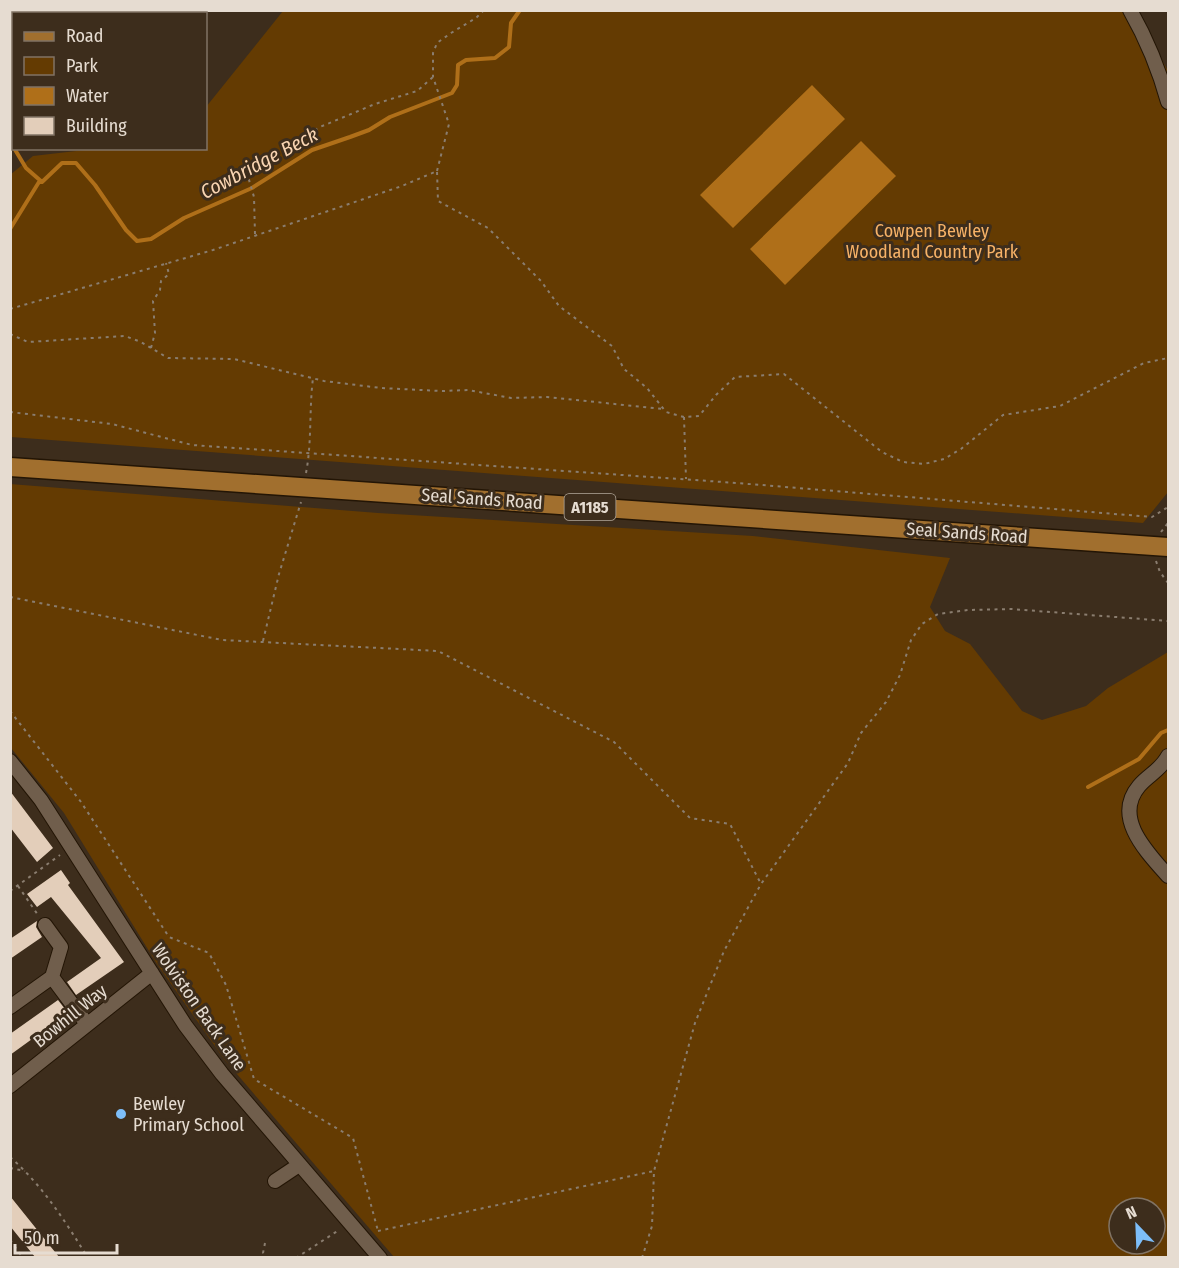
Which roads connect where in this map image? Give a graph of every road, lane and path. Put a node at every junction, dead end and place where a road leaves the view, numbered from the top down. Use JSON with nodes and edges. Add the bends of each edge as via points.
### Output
{"nodes":[{"id":1,"x":484,"y":10,"type":"edge"},
{"id":2,"x":1130,"y":10,"type":"edge"},
{"id":3,"x":433,"y":77,"type":"junction"},
{"id":4,"x":1168,"y":102,"type":"edge"},
{"id":5,"x":437,"y":171,"type":"junction"},
{"id":6,"x":255,"y":234,"type":"junction"},
{"id":7,"x":166,"y":263,"type":"junction"},
{"id":8,"x":10,"y":309,"type":"edge"},
{"id":9,"x":10,"y":334,"type":"edge"},
{"id":10,"x":151,"y":348,"type":"junction"},
{"id":11,"x":1168,"y":358,"type":"edge"},
{"id":12,"x":313,"y":378,"type":"junction"},
{"id":13,"x":663,"y":409,"type":"junction"},
{"id":14,"x":10,"y":412,"type":"edge"},
{"id":15,"x":684,"y":417,"type":"junction"},
{"id":16,"x":310,"y":453,"type":"junction"},
{"id":17,"x":10,"y":467,"type":"edge"},
{"id":18,"x":686,"y":479,"type":"junction"},
{"id":19,"x":304,"y":487,"type":"junction"},
{"id":20,"x":1168,"y":507,"type":"edge"},
{"id":21,"x":1168,"y":547,"type":"edge"},
{"id":22,"x":10,"y":597,"type":"edge"},
{"id":23,"x":1168,"y":621,"type":"edge"},
{"id":24,"x":263,"y":641,"type":"junction"},
{"id":25,"x":10,"y":711,"type":"edge"},
{"id":26,"x":1168,"y":756,"type":"edge"},
{"id":27,"x":10,"y":761,"type":"edge"},
{"id":28,"x":73,"y":847,"type":"junction"},
{"id":29,"x":1168,"y":876,"type":"edge"},
{"id":30,"x":761,"y":884,"type":"junction"},
{"id":31,"x":17,"y":885,"type":"junction"},
{"id":32,"x":10,"y":891,"type":"edge"},
{"id":33,"x":45,"y":925,"type":"joint"},
{"id":34,"x":152,"y":973,"type":"junction"},
{"id":35,"x":52,"y":977,"type":"junction"},
{"id":36,"x":10,"y":1007,"type":"edge"},
{"id":37,"x":87,"y":1024,"type":"junction"},
{"id":38,"x":10,"y":1086,"type":"edge"},
{"id":39,"x":10,"y":1157,"type":"edge"},
{"id":40,"x":299,"y":1165,"type":"junction"},
{"id":41,"x":10,"y":1168,"type":"edge"},
{"id":42,"x":26,"y":1171,"type":"junction"},
{"id":43,"x":654,"y":1171,"type":"junction"},
{"id":44,"x":275,"y":1181,"type":"dead end"},
{"id":45,"x":350,"y":1223,"type":"junction"},
{"id":46,"x":378,"y":1231,"type":"junction"},
{"id":47,"x":10,"y":1240,"type":"edge"},
{"id":48,"x":266,"y":1243,"type":"dead end"},
{"id":49,"x":368,"y":1245,"type":"junction"},
{"id":50,"x":23,"y":1257,"type":"edge"},
{"id":51,"x":88,"y":1257,"type":"edge"},
{"id":52,"x":266,"y":1257,"type":"edge"},
{"id":53,"x":296,"y":1257,"type":"edge"},
{"id":54,"x":380,"y":1257,"type":"edge"},
{"id":55,"x":642,"y":1257,"type":"edge"}],
"edges":[{"from":1,"to":3,"type":"path","via":[[437,44]]},
{"from":2,"to":4,"type":"street","via":[[1159,67]]},
{"from":3,"to":5,"type":"path","via":[[449,124]]},
{"from":3,"to":6,"type":"path","via":[[417,92],[320,127],[247,173],[254,197]]},
{"from":5,"to":6,"type":"path"},
{"from":5,"to":13,"type":"path","via":[[438,201],[488,228],[541,281],[559,306],[612,346],[624,369],[647,388]]},
{"from":6,"to":7,"type":"path"},
{"from":7,"to":8,"type":"path"},
{"from":7,"to":10,"type":"path","via":[[169,274],[161,281],[153,301],[156,333]]},
{"from":9,"to":10,"type":"path","via":[[28,342],[125,336]]},
{"from":10,"to":12,"type":"path","via":[[168,358],[234,359]]},
{"from":11,"to":15,"type":"path","via":[[1144,363],[1060,406],[1003,415],[961,449],[924,464],[903,462],[882,452],[784,374],[735,377],[699,416]]},
{"from":12,"to":13,"type":"path","via":[[381,388],[468,390],[512,398],[547,397]]},
{"from":12,"to":16,"type":"path"},
{"from":13,"to":15,"type":"path"},
{"from":14,"to":16,"type":"path","via":[[112,424],[192,445]]},
{"from":15,"to":18,"type":"path"},
{"from":16,"to":18,"type":"path"},
{"from":16,"to":19,"type":"path"},
{"from":17,"to":19,"type":"main road","name":"Seal Sands Road","number":"A1185"},
{"from":18,"to":20,"type":"path","via":[[1152,517]]},
{"from":19,"to":21,"type":"main road","name":"Seal Sands Road","number":"A1185"},
{"from":19,"to":24,"type":"path"},
{"from":22,"to":24,"type":"path","via":[[222,640]]},
{"from":23,"to":30,"type":"path","via":[[1011,609],[938,614],[922,624],[911,640],[886,702],[861,733],[848,763]]},
{"from":24,"to":30,"type":"path","via":[[438,651],[614,742],[690,818],[730,824]]},
{"from":25,"to":46,"type":"path","via":[[81,802],[170,937],[209,953],[226,985],[254,1079],[353,1138]]},
{"from":26,"to":29,"type":"street","via":[[1164,766],[1131,797],[1130,811],[1132,829],[1141,846]]},
{"from":27,"to":28,"type":"street","name":"Wolviston Back Lane"},
{"from":28,"to":31,"type":"path"},
{"from":28,"to":34,"type":"street","name":"Wolviston Back Lane"},
{"from":30,"to":43,"type":"path","via":[[724,951],[695,1023]]},
{"from":31,"to":32,"type":"path"},
{"from":31,"to":33,"type":"path"},
{"from":33,"to":35,"type":"street","via":[[61,947]]},
{"from":34,"to":37,"type":"street","name":"Bowhill Way"},
{"from":34,"to":40,"type":"street","name":"Wolviston Back Lane","via":[[222,1074]]},
{"from":35,"to":36,"type":"street"},
{"from":35,"to":37,"type":"street"},
{"from":37,"to":38,"type":"street","name":"Bowhill Way"},
{"from":39,"to":42,"type":"path"},
{"from":40,"to":44,"type":"street"},
{"from":40,"to":45,"type":"street","name":"Wolviston Back Lane"},
{"from":41,"to":42,"type":"path"},
{"from":42,"to":51,"type":"path","via":[[57,1208]]},
{"from":43,"to":46,"type":"path"},
{"from":43,"to":55,"type":"path","via":[[652,1226]]},
{"from":45,"to":49,"type":"street","name":"Wolviston Back Lane"},
{"from":45,"to":53,"type":"path"},
{"from":46,"to":49,"type":"path"},
{"from":47,"to":50,"type":"path"},
{"from":48,"to":52,"type":"path"},
{"from":49,"to":54,"type":"street","name":"Wolviston Back Lane"}]}
